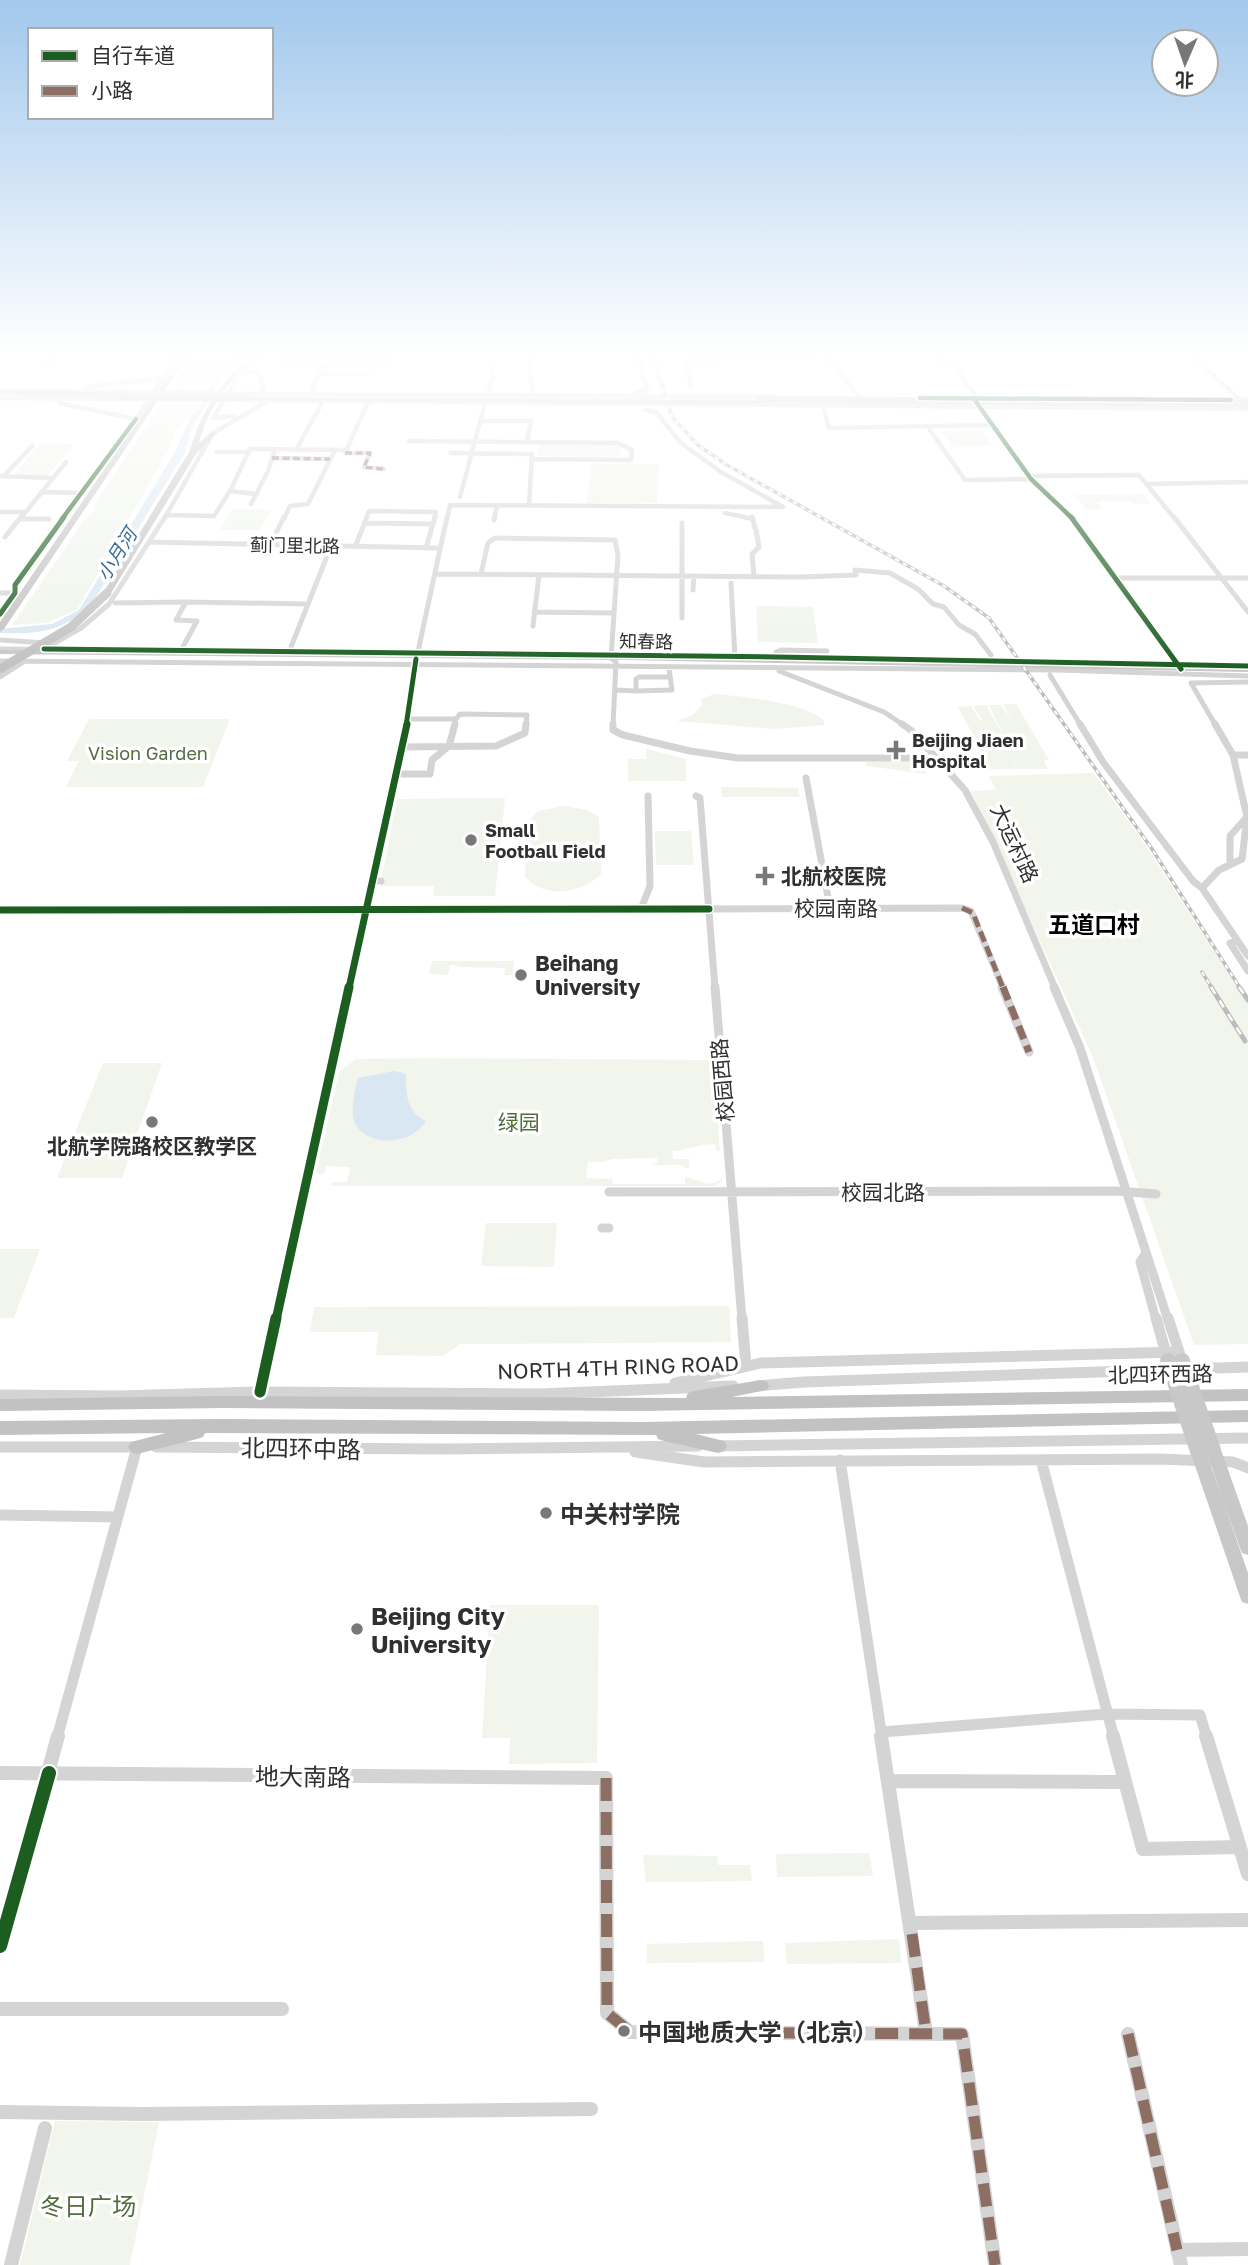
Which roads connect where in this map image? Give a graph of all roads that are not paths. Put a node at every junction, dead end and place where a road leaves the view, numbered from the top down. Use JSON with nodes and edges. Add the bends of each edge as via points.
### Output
{"nodes":[{"id":1,"x":272,"y":458,"type":"edge"},
{"id":2,"x":19,"y":459,"type":"edge"},
{"id":3,"x":108,"y":459,"type":"edge"},
{"id":4,"x":110,"y":459,"type":"edge"},
{"id":5,"x":190,"y":459,"type":"edge"},
{"id":6,"x":193,"y":459,"type":"edge"},
{"id":7,"x":198,"y":459,"type":"edge"},
{"id":8,"x":245,"y":459,"type":"edge"},
{"id":9,"x":330,"y":459,"type":"edge"},
{"id":10,"x":368,"y":459,"type":"edge"},
{"id":11,"x":470,"y":459,"type":"edge"},
{"id":12,"x":532,"y":459,"type":"edge"},
{"id":13,"x":599,"y":459,"type":"edge"},
{"id":14,"x":631,"y":459,"type":"edge"},
{"id":15,"x":703,"y":459,"type":"edge"},
{"id":16,"x":950,"y":459,"type":"edge"},
{"id":17,"x":1016,"y":459,"type":"edge"},
{"id":18,"x":66,"y":462,"type":"dead end"},
{"id":19,"x":194,"y":466,"type":"junction"},
{"id":20,"x":384,"y":469,"type":"dead end"},
{"id":21,"x":1,"y":477,"type":"edge"},
{"id":22,"x":53,"y":478,"type":"junction"},
{"id":23,"x":1030,"y":478,"type":"junction"},
{"id":24,"x":1248,"y":482,"type":"edge"},
{"id":25,"x":1148,"y":484,"type":"junction"},
{"id":26,"x":230,"y":491,"type":"junction"},
{"id":27,"x":42,"y":492,"type":"junction"},
{"id":28,"x":81,"y":493,"type":"junction"},
{"id":29,"x":169,"y":493,"type":"junction"},
{"id":30,"x":257,"y":494,"type":"junction"},
{"id":31,"x":460,"y":497,"type":"dead end"},
{"id":32,"x":173,"y":502,"type":"junction"},
{"id":33,"x":251,"y":504,"type":"dead end"},
{"id":34,"x":497,"y":506,"type":"junction"},
{"id":35,"x":529,"y":506,"type":"junction"},
{"id":36,"x":654,"y":507,"type":"junction"},
{"id":37,"x":688,"y":510,"type":"junction"},
{"id":38,"x":0,"y":512,"type":"edge"},
{"id":39,"x":25,"y":512,"type":"junction"},
{"id":40,"x":166,"y":515,"type":"junction"},
{"id":41,"x":20,"y":519,"type":"junction"},
{"id":42,"x":49,"y":519,"type":"dead end"},
{"id":43,"x":494,"y":520,"type":"dead end"},
{"id":44,"x":653,"y":520,"type":"dead end"},
{"id":45,"x":365,"y":523,"type":"junction"},
{"id":46,"x":433,"y":524,"type":"junction"},
{"id":47,"x":0,"y":526,"type":"edge"},
{"id":48,"x":14,"y":526,"type":"junction"},
{"id":49,"x":5,"y":537,"type":"dead end"},
{"id":50,"x":140,"y":538,"type":"junction"},
{"id":51,"x":149,"y":542,"type":"junction"},
{"id":52,"x":270,"y":545,"type":"junction"},
{"id":53,"x":331,"y":546,"type":"junction"},
{"id":54,"x":426,"y":546,"type":"junction"},
{"id":55,"x":440,"y":548,"type":"junction"},
{"id":56,"x":131,"y":569,"type":"junction"},
{"id":57,"x":436,"y":574,"type":"junction"},
{"id":58,"x":481,"y":574,"type":"junction"},
{"id":59,"x":539,"y":575,"type":"junction"},
{"id":60,"x":617,"y":575,"type":"junction"},
{"id":61,"x":683,"y":576,"type":"junction"},
{"id":62,"x":694,"y":576,"type":"junction"},
{"id":63,"x":754,"y":576,"type":"junction"},
{"id":64,"x":1115,"y":578,"type":"junction"},
{"id":65,"x":1224,"y":578,"type":"junction"},
{"id":66,"x":1248,"y":579,"type":"edge"},
{"id":67,"x":731,"y":583,"type":"dead end"},
{"id":68,"x":693,"y":590,"type":"dead end"},
{"id":69,"x":0,"y":593,"type":"edge"},
{"id":70,"x":17,"y":596,"type":"junction"},
{"id":71,"x":186,"y":602,"type":"junction"},
{"id":72,"x":115,"y":603,"type":"dead end"},
{"id":73,"x":308,"y":604,"type":"junction"},
{"id":74,"x":534,"y":612,"type":"junction"},
{"id":75,"x":1248,"y":612,"type":"edge"},
{"id":76,"x":614,"y":613,"type":"junction"},
{"id":77,"x":0,"y":614,"type":"edge"},
{"id":78,"x":682,"y":618,"type":"dead end"},
{"id":79,"x":533,"y":626,"type":"dead end"},
{"id":80,"x":0,"y":629,"type":"edge"},
{"id":81,"x":0,"y":640,"type":"edge"},
{"id":82,"x":54,"y":643,"type":"junction"},
{"id":83,"x":291,"y":647,"type":"dead end"},
{"id":84,"x":827,"y":651,"type":"dead end"},
{"id":85,"x":180,"y":652,"type":"junction"},
{"id":86,"x":0,"y":654,"type":"edge"},
{"id":87,"x":35,"y":655,"type":"junction"},
{"id":88,"x":991,"y":655,"type":"dead end"},
{"id":89,"x":417,"y":656,"type":"junction"},
{"id":90,"x":1048,"y":657,"type":"dead end"},
{"id":91,"x":735,"y":658,"type":"junction"},
{"id":92,"x":613,"y":660,"type":"junction"},
{"id":93,"x":773,"y":663,"type":"junction"},
{"id":94,"x":669,"y":668,"type":"junction"},
{"id":95,"x":1180,"y":668,"type":"junction"},
{"id":96,"x":1248,"y":671,"type":"edge"},
{"id":97,"x":1,"y":673,"type":"edge"},
{"id":98,"x":1050,"y":675,"type":"dead end"},
{"id":99,"x":669,"y":677,"type":"junction"},
{"id":100,"x":1248,"y":682,"type":"edge"},
{"id":101,"x":615,"y":690,"type":"junction"},
{"id":102,"x":636,"y":691,"type":"junction"},
{"id":103,"x":408,"y":719,"type":"dead end"},
{"id":104,"x":456,"y":719,"type":"junction"},
{"id":105,"x":449,"y":746,"type":"junction"},
{"id":106,"x":400,"y":747,"type":"dead end"},
{"id":107,"x":1233,"y":755,"type":"junction"},
{"id":108,"x":1248,"y":755,"type":"edge"},
{"id":109,"x":935,"y":758,"type":"junction"},
{"id":110,"x":394,"y":774,"type":"dead end"},
{"id":111,"x":806,"y":778,"type":"dead end"},
{"id":112,"x":648,"y":796,"type":"dead end"},
{"id":113,"x":695,"y":796,"type":"dead end"},
{"id":114,"x":1247,"y":817,"type":"edge"},
{"id":115,"x":1230,"y":864,"type":"junction"},
{"id":116,"x":371,"y":881,"type":"dead end"},
{"id":117,"x":381,"y":881,"type":"dead end"},
{"id":118,"x":1202,"y":888,"type":"junction"},
{"id":119,"x":830,"y":908,"type":"junction"},
{"id":120,"x":641,"y":909,"type":"dead end"},
{"id":121,"x":709,"y":909,"type":"junction"},
{"id":122,"x":1237,"y":940,"type":"junction"},
{"id":123,"x":1248,"y":956,"type":"edge"},
{"id":124,"x":1248,"y":971,"type":"edge"},
{"id":125,"x":1029,"y":1052,"type":"dead end"},
{"id":126,"x":731,"y":1191,"type":"junction"},
{"id":127,"x":1126,"y":1191,"type":"junction"},
{"id":128,"x":609,"y":1192,"type":"dead end"},
{"id":129,"x":1156,"y":1194,"type":"dead end"},
{"id":130,"x":1173,"y":1357,"type":"junction"},
{"id":131,"x":746,"y":1366,"type":"junction"},
{"id":132,"x":1243,"y":1367,"type":"edge"},
{"id":133,"x":761,"y":1386,"type":"junction"},
{"id":134,"x":656,"y":1388,"type":"junction"},
{"id":135,"x":0,"y":1395,"type":"edge"},
{"id":136,"x":1248,"y":1395,"type":"edge"},
{"id":137,"x":118,"y":1396,"type":"junction"},
{"id":138,"x":1072,"y":1398,"type":"joint"},
{"id":139,"x":224,"y":1402,"type":"junction"},
{"id":140,"x":0,"y":1405,"type":"edge"},
{"id":141,"x":642,"y":1405,"type":"junction"},
{"id":142,"x":1248,"y":1416,"type":"edge"},
{"id":143,"x":222,"y":1426,"type":"junction"},
{"id":144,"x":0,"y":1428,"type":"edge"},
{"id":145,"x":643,"y":1429,"type":"junction"},
{"id":146,"x":1248,"y":1438,"type":"edge"},
{"id":147,"x":718,"y":1446,"type":"junction"},
{"id":148,"x":0,"y":1447,"type":"edge"},
{"id":149,"x":137,"y":1447,"type":"junction"},
{"id":150,"x":602,"y":1448,"type":"junction"},
{"id":151,"x":1207,"y":1456,"type":"junction"},
{"id":152,"x":840,"y":1460,"type":"junction"},
{"id":153,"x":1041,"y":1460,"type":"junction"},
{"id":154,"x":1248,"y":1468,"type":"edge"},
{"id":155,"x":0,"y":1515,"type":"edge"},
{"id":156,"x":118,"y":1517,"type":"junction"},
{"id":157,"x":1248,"y":1548,"type":"edge"},
{"id":158,"x":1248,"y":1597,"type":"edge"},
{"id":159,"x":1107,"y":1714,"type":"junction"},
{"id":160,"x":882,"y":1732,"type":"junction"},
{"id":161,"x":0,"y":1773,"type":"edge"},
{"id":162,"x":49,"y":1773,"type":"junction"},
{"id":163,"x":889,"y":1781,"type":"junction"},
{"id":164,"x":1125,"y":1782,"type":"junction"},
{"id":165,"x":1240,"y":1847,"type":"junction"},
{"id":166,"x":1248,"y":1874,"type":"edge"},
{"id":167,"x":1248,"y":1920,"type":"edge"},
{"id":168,"x":910,"y":1923,"type":"junction"},
{"id":169,"x":0,"y":1946,"type":"edge"},
{"id":170,"x":0,"y":2009,"type":"edge"},
{"id":171,"x":282,"y":2009,"type":"dead end"},
{"id":172,"x":926,"y":2033,"type":"junction"},
{"id":173,"x":1128,"y":2034,"type":"dead end"},
{"id":174,"x":591,"y":2109,"type":"dead end"},
{"id":175,"x":0,"y":2112,"type":"edge"},
{"id":176,"x":45,"y":2128,"type":"dead end"},
{"id":177,"x":1248,"y":2249,"type":"edge"},
{"id":178,"x":1179,"y":2257,"type":"edge"},
{"id":179,"x":11,"y":2265,"type":"edge"},
{"id":180,"x":995,"y":2265,"type":"edge"}],
"edges":[{"from":1,"to":30,"type":"street"},
{"from":2,"to":21,"type":"street"},
{"from":3,"to":28,"type":"street"},
{"from":4,"to":70,"type":"highway"},
{"from":5,"to":29,"type":"highway"},
{"from":6,"to":19,"type":"highway"},
{"from":7,"to":19,"type":"street"},
{"from":8,"to":26,"type":"street"},
{"from":9,"to":52,"type":"street","via":[[308,504],[289,506]]},
{"from":10,"to":20,"type":"street","via":[[364,467]]},
{"from":11,"to":31,"type":"street"},
{"from":12,"to":35,"type":"street"},
{"from":13,"to":14,"type":"street"},
{"from":15,"to":37,"type":"street","via":[[783,508]]},
{"from":16,"to":23,"type":"street","via":[[965,480]]},
{"from":17,"to":23,"type":"street"},
{"from":18,"to":22,"type":"street"},
{"from":19,"to":32,"type":"street"},
{"from":21,"to":22,"type":"street"},
{"from":22,"to":27,"type":"street"},
{"from":23,"to":25,"type":"street","via":[[1133,474]]},
{"from":23,"to":64,"type":"street","via":[[1074,520]]},
{"from":24,"to":25,"type":"street"},
{"from":25,"to":65,"type":"street"},
{"from":26,"to":30,"type":"street"},
{"from":26,"to":40,"type":"street","via":[[214,516]]},
{"from":27,"to":28,"type":"street"},
{"from":27,"to":39,"type":"street"},
{"from":28,"to":70,"type":"street","via":[[15,585]]},
{"from":29,"to":32,"type":"highway"},
{"from":29,"to":50,"type":"highway"},
{"from":30,"to":33,"type":"street"},
{"from":32,"to":40,"type":"street"},
{"from":34,"to":35,"type":"street"},
{"from":34,"to":43,"type":"street"},
{"from":34,"to":55,"type":"street","via":[[450,505]]},
{"from":35,"to":36,"type":"street"},
{"from":36,"to":37,"type":"street"},
{"from":36,"to":44,"type":"street"},
{"from":37,"to":61,"type":"street","via":[[681,513]]},
{"from":37,"to":63,"type":"street","via":[[753,517],[759,547],[752,554]]},
{"from":38,"to":39,"type":"street"},
{"from":39,"to":41,"type":"street"},
{"from":40,"to":51,"type":"street"},
{"from":41,"to":42,"type":"street"},
{"from":41,"to":48,"type":"street"},
{"from":45,"to":46,"type":"street"},
{"from":45,"to":46,"type":"street","via":[[369,511],[436,512]]},
{"from":45,"to":54,"type":"street","via":[[356,545]]},
{"from":46,"to":54,"type":"street"},
{"from":47,"to":48,"type":"street"},
{"from":48,"to":49,"type":"street"},
{"from":50,"to":56,"type":"highway"},
{"from":50,"to":97,"type":"highway","bridge":true,"via":[[94,609]]},
{"from":51,"to":52,"type":"street","name":"蓟门里北路"},
{"from":51,"to":56,"type":"street"},
{"from":52,"to":53,"type":"street","name":"蓟门里北路"},
{"from":53,"to":54,"type":"street","name":"蓟门里北路"},
{"from":53,"to":73,"type":"street"},
{"from":54,"to":55,"type":"street","name":"蓟门里北路"},
{"from":55,"to":57,"type":"street"},
{"from":56,"to":82,"type":"street","via":[[98,615]]},
{"from":57,"to":58,"type":"street"},
{"from":57,"to":89,"type":"street"},
{"from":58,"to":59,"type":"street"},
{"from":58,"to":60,"type":"street","via":[[488,543],[495,538],[615,540]]},
{"from":59,"to":60,"type":"street"},
{"from":59,"to":74,"type":"street"},
{"from":60,"to":61,"type":"street"},
{"from":60,"to":76,"type":"street"},
{"from":61,"to":62,"type":"street"},
{"from":61,"to":78,"type":"street"},
{"from":62,"to":63,"type":"street"},
{"from":62,"to":68,"type":"street"},
{"from":63,"to":88,"type":"street","via":[[856,575],[855,570],[890,573],[928,594],[933,604],[944,607],[959,625],[975,634]]},
{"from":64,"to":65,"type":"street"},
{"from":64,"to":95,"type":"street"},
{"from":65,"to":66,"type":"street"},
{"from":65,"to":75,"type":"street"},
{"from":67,"to":91,"type":"street"},
{"from":69,"to":70,"type":"street"},
{"from":70,"to":77,"type":"street"},
{"from":70,"to":80,"type":"highway"},
{"from":71,"to":72,"type":"street"},
{"from":71,"to":73,"type":"street"},
{"from":71,"to":85,"type":"street","via":[[176,620],[197,621]]},
{"from":73,"to":83,"type":"street"},
{"from":74,"to":76,"type":"street"},
{"from":74,"to":79,"type":"street"},
{"from":76,"to":92,"type":"street"},
{"from":81,"to":82,"type":"street"},
{"from":82,"to":87,"type":"street"},
{"from":84,"to":93,"type":"street","via":[[781,650]]},
{"from":85,"to":87,"type":"street"},
{"from":85,"to":89,"type":"street"},
{"from":86,"to":87,"type":"main road"},
{"from":86,"to":87,"type":"street"},
{"from":87,"to":89,"type":"main road"},
{"from":87,"to":92,"type":"street","name":"知春路"},
{"from":87,"to":97,"type":"street"},
{"from":89,"to":92,"type":"main road"},
{"from":90,"to":95,"type":"street"},
{"from":91,"to":92,"type":"street","name":"知春路"},
{"from":91,"to":93,"type":"street","name":"知春路"},
{"from":92,"to":93,"type":"main road"},
{"from":92,"to":94,"type":"street","name":"知春路"},
{"from":92,"to":101,"type":"street"},
{"from":93,"to":94,"type":"street","name":"知春路"},
{"from":93,"to":95,"type":"main road"},
{"from":93,"to":109,"type":"street","name":"大运村路","via":[[884,712],[912,731]]},
{"from":94,"to":99,"type":"street"},
{"from":95,"to":96,"type":"main road"},
{"from":98,"to":118,"type":"street","via":[[1103,762]]},
{"from":99,"to":102,"type":"street","via":[[639,677]]},
{"from":99,"to":102,"type":"street","via":[[672,690]]},
{"from":100,"to":107,"type":"street","via":[[1191,683]]},
{"from":101,"to":102,"type":"street"},
{"from":101,"to":109,"type":"street","via":[[615,735],[738,758]]},
{"from":103,"to":104,"type":"street"},
{"from":104,"to":105,"type":"street"},
{"from":104,"to":105,"type":"street","via":[[460,715],[527,715],[525,733],[496,746]]},
{"from":105,"to":106,"type":"street"},
{"from":105,"to":110,"type":"street","via":[[432,760],[430,774]]},
{"from":107,"to":108,"type":"street"},
{"from":107,"to":114,"type":"street"},
{"from":109,"to":127,"type":"street","name":"大运村路","via":[[968,794],[993,842],[1080,1047]]},
{"from":111,"to":119,"type":"street"},
{"from":112,"to":120,"type":"street","via":[[650,886]]},
{"from":113,"to":121,"type":"street","name":"校园西路","via":[[700,798]]},
{"from":114,"to":115,"type":"street","via":[[1230,836]]},
{"from":114,"to":115,"type":"street","via":[[1242,859]]},
{"from":115,"to":118,"type":"street","via":[[1208,878]]},
{"from":116,"to":117,"type":"street"},
{"from":118,"to":122,"type":"street"},
{"from":119,"to":121,"type":"street","name":"校园南路"},
{"from":119,"to":125,"type":"street","name":"校园南路","via":[[962,908],[973,913]]},
{"from":121,"to":126,"type":"street","name":"校园西路"},
{"from":122,"to":123,"type":"street"},
{"from":122,"to":124,"type":"street","via":[[1230,943]]},
{"from":126,"to":127,"type":"street","name":"校园北路"},
{"from":126,"to":128,"type":"street","name":"校园北路"},
{"from":126,"to":131,"type":"street","name":"校园西路"},
{"from":127,"to":129,"type":"street","name":"校园北路"},
{"from":127,"to":130,"type":"street","name":"大运村路"},
{"from":130,"to":131,"type":"street"},
{"from":130,"to":151,"type":"main road","bridge":true},
{"from":131,"to":134,"type":"street"},
{"from":132,"to":133,"type":"street","name":"NORTH 4TH RING ROAD"},
{"from":133,"to":134,"type":"street","name":"NORTH 4TH RING ROAD"},
{"from":133,"to":141,"type":"highway"},
{"from":134,"to":137,"type":"street","name":"NORTH 4TH RING ROAD","via":[[551,1394]]},
{"from":135,"to":137,"type":"street","name":"NORTH 4TH RING ROAD"},
{"from":136,"to":138,"type":"highway","name":"北四环西路"},
{"from":137,"to":139,"type":"highway"},
{"from":138,"to":141,"type":"highway","name":"NORTH 4TH RING ROAD"},
{"from":139,"to":140,"type":"highway","name":"NORTH 4TH RING ROAD"},
{"from":139,"to":141,"type":"highway","name":"NORTH 4TH RING ROAD"},
{"from":142,"to":145,"type":"highway","name":"北四环西路"},
{"from":143,"to":144,"type":"highway"},
{"from":143,"to":145,"type":"highway"},
{"from":143,"to":149,"type":"highway"},
{"from":145,"to":147,"type":"highway"},
{"from":146,"to":147,"type":"street"},
{"from":147,"to":150,"type":"street"},
{"from":148,"to":149,"type":"street","name":"北四环中路"},
{"from":149,"to":150,"type":"street","name":"北四环中路"},
{"from":149,"to":156,"type":"street"},
{"from":150,"to":152,"type":"street","via":[[704,1462]]},
{"from":151,"to":153,"type":"street"},
{"from":151,"to":154,"type":"street"},
{"from":151,"to":157,"type":"main road"},
{"from":151,"to":158,"type":"main road"},
{"from":152,"to":153,"type":"street"},
{"from":152,"to":160,"type":"street"},
{"from":153,"to":159,"type":"street"},
{"from":155,"to":156,"type":"street"},
{"from":156,"to":162,"type":"street"},
{"from":159,"to":160,"type":"street"},
{"from":159,"to":164,"type":"street"},
{"from":159,"to":165,"type":"street","via":[[1200,1715]]},
{"from":160,"to":163,"type":"street"},
{"from":161,"to":162,"type":"street","name":"地大南路"},
{"from":162,"to":169,"type":"street"},
{"from":162,"to":172,"type":"street","name":"地大南路","via":[[606,1778],[607,2013],[630,2032]]},
{"from":163,"to":164,"type":"street"},
{"from":163,"to":168,"type":"street"},
{"from":164,"to":165,"type":"street","via":[[1143,1849]]},
{"from":165,"to":166,"type":"street"},
{"from":167,"to":168,"type":"street"},
{"from":168,"to":172,"type":"street"},
{"from":170,"to":171,"type":"street"},
{"from":172,"to":180,"type":"street","via":[[962,2034]]},
{"from":173,"to":178,"type":"street"},
{"from":174,"to":175,"type":"street"},
{"from":176,"to":179,"type":"street"},
{"from":177,"to":178,"type":"street"}]}
